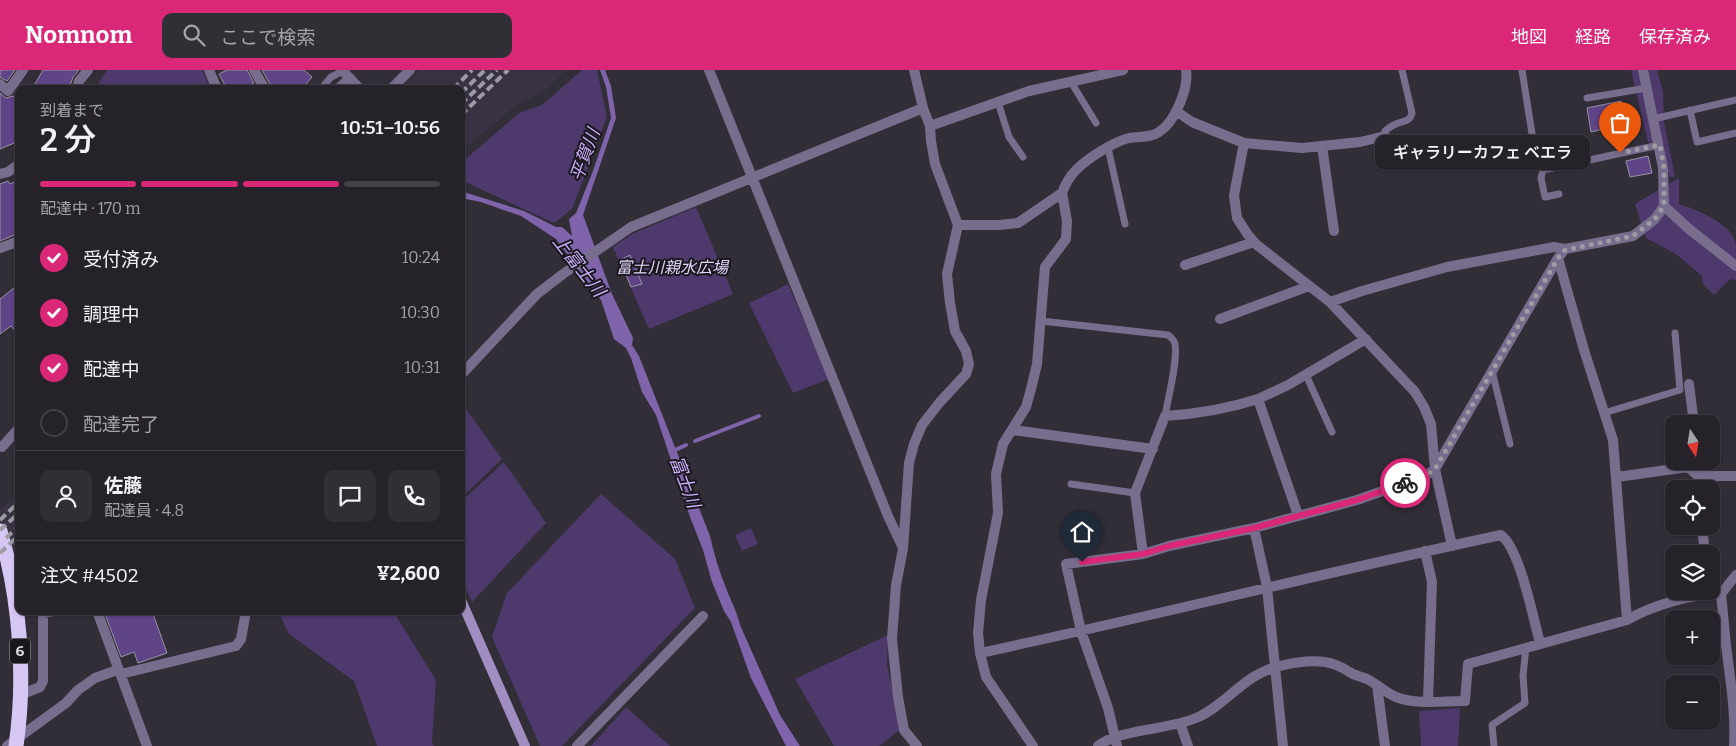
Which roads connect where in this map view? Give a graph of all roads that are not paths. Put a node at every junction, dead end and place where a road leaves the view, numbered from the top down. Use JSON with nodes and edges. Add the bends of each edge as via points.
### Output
{"nodes":[{"id":1,"x":23,"y":70,"type":"edge"},
{"id":2,"x":88,"y":70,"type":"edge"},
{"id":3,"x":209,"y":70,"type":"edge"},
{"id":4,"x":254,"y":70,"type":"edge"},
{"id":5,"x":410,"y":70,"type":"edge"},
{"id":6,"x":709,"y":70,"type":"edge"},
{"id":7,"x":914,"y":70,"type":"edge"},
{"id":8,"x":1123,"y":70,"type":"edge"},
{"id":9,"x":1186,"y":70,"type":"edge"},
{"id":10,"x":1402,"y":70,"type":"edge"},
{"id":11,"x":1522,"y":70,"type":"edge"},
{"id":12,"x":1643,"y":70,"type":"edge"},
{"id":13,"x":346,"y":74,"type":"edge"},
{"id":14,"x":1071,"y":82,"type":"junction"},
{"id":15,"x":0,"y":84,"type":"edge"},
{"id":16,"x":78,"y":85,"type":"edge"},
{"id":17,"x":215,"y":85,"type":"edge"},
{"id":18,"x":263,"y":85,"type":"edge"},
{"id":19,"x":324,"y":85,"type":"edge"},
{"id":20,"x":356,"y":85,"type":"edge"},
{"id":21,"x":395,"y":85,"type":"edge"},
{"id":22,"x":1647,"y":88,"type":"junction"},
{"id":23,"x":1587,"y":98,"type":"dead end"},
{"id":24,"x":1736,"y":100,"type":"edge"},
{"id":25,"x":998,"y":102,"type":"junction"},
{"id":26,"x":923,"y":108,"type":"junction"},
{"id":27,"x":1690,"y":110,"type":"junction"},
{"id":28,"x":1176,"y":111,"type":"junction"},
{"id":29,"x":1653,"y":119,"type":"junction"},
{"id":30,"x":1096,"y":123,"type":"dead end"},
{"id":31,"x":930,"y":126,"type":"junction"},
{"id":32,"x":1736,"y":133,"type":"edge"},
{"id":33,"x":1385,"y":136,"type":"joint"},
{"id":34,"x":1244,"y":143,"type":"junction"},
{"id":35,"x":1660,"y":145,"type":"junction"},
{"id":36,"x":1322,"y":146,"type":"junction"},
{"id":37,"x":1108,"y":148,"type":"junction"},
{"id":38,"x":1023,"y":156,"type":"dead end"},
{"id":39,"x":15,"y":167,"type":"edge"},
{"id":40,"x":1543,"y":170,"type":"junction"},
{"id":41,"x":0,"y":174,"type":"edge"},
{"id":42,"x":753,"y":177,"type":"junction"},
{"id":43,"x":1062,"y":193,"type":"junction"},
{"id":44,"x":1559,"y":194,"type":"dead end"},
{"id":45,"x":1664,"y":206,"type":"junction"},
{"id":46,"x":1126,"y":224,"type":"dead end"},
{"id":47,"x":958,"y":225,"type":"junction"},
{"id":48,"x":1334,"y":231,"type":"dead end"},
{"id":49,"x":15,"y":242,"type":"edge"},
{"id":50,"x":1254,"y":242,"type":"junction"},
{"id":51,"x":0,"y":248,"type":"edge"},
{"id":52,"x":1565,"y":250,"type":"junction"},
{"id":53,"x":1558,"y":258,"type":"junction"},
{"id":54,"x":1185,"y":265,"type":"dead end"},
{"id":55,"x":1736,"y":266,"type":"edge"},
{"id":56,"x":1309,"y":286,"type":"junction"},
{"id":57,"x":1330,"y":302,"type":"junction"},
{"id":58,"x":1220,"y":319,"type":"dead end"},
{"id":59,"x":1040,"y":322,"type":"junction"},
{"id":60,"x":1675,"y":333,"type":"dead end"},
{"id":61,"x":1366,"y":339,"type":"junction"},
{"id":62,"x":465,"y":371,"type":"edge"},
{"id":63,"x":1492,"y":371,"type":"junction"},
{"id":64,"x":1306,"y":376,"type":"junction"},
{"id":65,"x":1689,"y":384,"type":"dead end"},
{"id":66,"x":1258,"y":399,"type":"junction"},
{"id":67,"x":1604,"y":413,"type":"junction"},
{"id":68,"x":1693,"y":415,"type":"edge"},
{"id":69,"x":1165,"y":416,"type":"junction"},
{"id":70,"x":1013,"y":430,"type":"junction"},
{"id":71,"x":15,"y":432,"type":"edge"},
{"id":72,"x":1332,"y":432,"type":"dead end"},
{"id":73,"x":1510,"y":444,"type":"dead end"},
{"id":74,"x":2,"y":447,"type":"dead end"},
{"id":75,"x":1152,"y":449,"type":"junction"},
{"id":76,"x":1435,"y":469,"type":"junction"},
{"id":77,"x":1698,"y":470,"type":"edge"},
{"id":78,"x":1698,"y":476,"type":"junction"},
{"id":79,"x":1736,"y":476,"type":"edge"},
{"id":80,"x":1617,"y":477,"type":"junction"},
{"id":81,"x":1698,"y":480,"type":"edge"},
{"id":82,"x":1071,"y":484,"type":"dead end"},
{"id":83,"x":1135,"y":493,"type":"junction"},
{"id":84,"x":1298,"y":515,"type":"junction"},
{"id":85,"x":1254,"y":528,"type":"junction"},
{"id":86,"x":0,"y":531,"type":"edge"},
{"id":87,"x":1452,"y":546,"type":"junction"},
{"id":88,"x":903,"y":549,"type":"junction"},
{"id":89,"x":1425,"y":551,"type":"junction"},
{"id":90,"x":1143,"y":554,"type":"junction"},
{"id":91,"x":1736,"y":575,"type":"edge"},
{"id":92,"x":1267,"y":587,"type":"junction"},
{"id":93,"x":1720,"y":589,"type":"edge"},
{"id":94,"x":1686,"y":600,"type":"edge"},
{"id":95,"x":1716,"y":600,"type":"edge"},
{"id":96,"x":15,"y":604,"type":"edge"},
{"id":97,"x":465,"y":609,"type":"edge"},
{"id":98,"x":17,"y":615,"type":"edge"},
{"id":99,"x":46,"y":615,"type":"edge"},
{"id":100,"x":98,"y":615,"type":"edge"},
{"id":101,"x":245,"y":615,"type":"edge"},
{"id":102,"x":703,"y":616,"type":"dead end"},
{"id":103,"x":1627,"y":620,"type":"junction"},
{"id":104,"x":1081,"y":631,"type":"junction"},
{"id":105,"x":1540,"y":643,"type":"junction"},
{"id":106,"x":1526,"y":648,"type":"junction"},
{"id":107,"x":980,"y":653,"type":"junction"},
{"id":108,"x":1274,"y":667,"type":"junction"},
{"id":109,"x":119,"y":672,"type":"junction"},
{"id":110,"x":1376,"y":685,"type":"junction"},
{"id":111,"x":20,"y":695,"type":"junction"},
{"id":112,"x":1428,"y":701,"type":"junction"},
{"id":113,"x":1180,"y":723,"type":"junction"},
{"id":114,"x":1116,"y":742,"type":"edge"},
{"id":115,"x":14,"y":744,"type":"edge"},
{"id":116,"x":147,"y":746,"type":"edge"},
{"id":117,"x":525,"y":746,"type":"edge"},
{"id":118,"x":577,"y":746,"type":"edge"},
{"id":119,"x":917,"y":746,"type":"edge"},
{"id":120,"x":1034,"y":746,"type":"edge"},
{"id":121,"x":1098,"y":746,"type":"edge"},
{"id":122,"x":1188,"y":746,"type":"edge"},
{"id":123,"x":1283,"y":746,"type":"edge"},
{"id":124,"x":1385,"y":746,"type":"edge"},
{"id":125,"x":1494,"y":746,"type":"edge"},
{"id":126,"x":1734,"y":746,"type":"edge"}],
"edges":[{"from":1,"to":15,"type":"street","via":[[8,91]]},
{"from":2,"to":16,"type":"street"},
{"from":3,"to":17,"type":"street"},
{"from":4,"to":18,"type":"street"},
{"from":5,"to":21,"type":"street"},
{"from":6,"to":42,"type":"street"},
{"from":7,"to":26,"type":"street"},
{"from":8,"to":14,"type":"street"},
{"from":9,"to":28,"type":"street","via":[[1182,97]]},
{"from":10,"to":33,"type":"lane","via":[[1411,117],[1385,131]]},
{"from":11,"to":40,"type":"lane","via":[[1536,160]]},
{"from":12,"to":22,"type":"street"},
{"from":13,"to":19,"type":"lane","via":[[331,77]]},
{"from":13,"to":20,"type":"street"},
{"from":14,"to":25,"type":"street","via":[[1028,91]]},
{"from":14,"to":30,"type":"lane"},
{"from":22,"to":23,"type":"lane"},
{"from":22,"to":29,"type":"street"},
{"from":24,"to":27,"type":"lane"},
{"from":25,"to":31,"type":"street"},
{"from":25,"to":38,"type":"lane","via":[[1010,137]]},
{"from":26,"to":31,"type":"street"},
{"from":26,"to":42,"type":"street"},
{"from":27,"to":29,"type":"lane"},
{"from":27,"to":32,"type":"lane","via":[[1697,142]]},
{"from":28,"to":34,"type":"street","via":[[1192,122]]},
{"from":28,"to":37,"type":"street","via":[[1159,133],[1128,138]]},
{"from":29,"to":35,"type":"street"},
{"from":31,"to":47,"type":"street","via":[[935,164]]},
{"from":33,"to":36,"type":"street"},
{"from":34,"to":36,"type":"street","via":[[1302,148]]},
{"from":34,"to":50,"type":"street","via":[[1234,195],[1237,218]]},
{"from":35,"to":40,"type":"lane"},
{"from":35,"to":45,"type":"street"},
{"from":36,"to":48,"type":"street"},
{"from":37,"to":43,"type":"street","via":[[1075,170]]},
{"from":37,"to":46,"type":"lane"},
{"from":39,"to":41,"type":"street"},
{"from":40,"to":44,"type":"lane","via":[[1541,178],[1545,197]]},
{"from":42,"to":62,"type":"street","via":[[639,224],[607,242],[537,294]]},
{"from":42,"to":88,"type":"street"},
{"from":43,"to":47,"type":"street","via":[[1018,223]]},
{"from":43,"to":59,"type":"street","via":[[1067,221],[1066,239],[1045,267]]},
{"from":45,"to":52,"type":"street","via":[[1655,219],[1633,236]]},
{"from":45,"to":55,"type":"street"},
{"from":47,"to":88,"type":"street","via":[[947,274],[955,331],[966,351],[968,364],[966,374],[922,426],[914,444],[909,463]]},
{"from":49,"to":51,"type":"street"},
{"from":50,"to":54,"type":"street"},
{"from":50,"to":56,"type":"street"},
{"from":52,"to":53,"type":"street"},
{"from":52,"to":57,"type":"street","via":[[1554,247],[1447,267]]},
{"from":53,"to":63,"type":"street"},
{"from":53,"to":67,"type":"street"},
{"from":56,"to":57,"type":"street"},
{"from":56,"to":58,"type":"street"},
{"from":57,"to":61,"type":"street"},
{"from":59,"to":69,"type":"lane","via":[[1168,335],[1173,339],[1176,354]]},
{"from":59,"to":70,"type":"street","via":[[1037,364],[1031,389],[1026,407]]},
{"from":60,"to":67,"type":"lane","via":[[1680,390]]},
{"from":61,"to":64,"type":"street"},
{"from":61,"to":76,"type":"street","via":[[1415,392],[1424,407],[1431,424]]},
{"from":63,"to":73,"type":"lane"},
{"from":63,"to":76,"type":"street"},
{"from":64,"to":66,"type":"street"},
{"from":64,"to":72,"type":"lane"},
{"from":65,"to":68,"type":"street"},
{"from":66,"to":69,"type":"street","via":[[1191,415]]},
{"from":66,"to":84,"type":"street"},
{"from":67,"to":80,"type":"street","via":[[1613,440]]},
{"from":69,"to":75,"type":"street"},
{"from":70,"to":75,"type":"street"},
{"from":70,"to":107,"type":"street","via":[[1003,444],[996,474],[998,512],[981,600]]},
{"from":71,"to":74,"type":"street"},
{"from":75,"to":83,"type":"street"},
{"from":76,"to":84,"type":"street","via":[[1425,476],[1357,500]]},
{"from":76,"to":87,"type":"street"},
{"from":77,"to":78,"type":"street"},
{"from":78,"to":79,"type":"street"},
{"from":78,"to":80,"type":"street","via":[[1688,468]]},
{"from":78,"to":81,"type":"street"},
{"from":80,"to":103,"type":"street"},
{"from":82,"to":83,"type":"lane"},
{"from":83,"to":90,"type":"street"},
{"from":84,"to":85,"type":"street"},
{"from":85,"to":90,"type":"street"},
{"from":85,"to":92,"type":"street"},
{"from":86,"to":96,"type":"highway","number":"6"},
{"from":87,"to":89,"type":"street"},
{"from":87,"to":105,"type":"street","via":[[1501,535],[1506,539],[1520,569]]},
{"from":88,"to":119,"type":"street","via":[[896,584],[892,639],[904,730]]},
{"from":89,"to":92,"type":"street"},
{"from":89,"to":112,"type":"street","via":[[1432,582]]},
{"from":90,"to":104,"type":"street","via":[[1066,564]]},
{"from":91,"to":93,"type":"street"},
{"from":92,"to":104,"type":"street"},
{"from":92,"to":108,"type":"street"},
{"from":94,"to":103,"type":"street","via":[[1648,609]]},
{"from":95,"to":126,"type":"street","via":[[1732,686]]},
{"from":97,"to":117,"type":"street"},
{"from":98,"to":111,"type":"highway","number":"6"},
{"from":99,"to":111,"type":"street","via":[[43,681],[40,687]]},
{"from":100,"to":109,"type":"street"},
{"from":101,"to":109,"type":"street","via":[[241,640],[236,646]]},
{"from":102,"to":118,"type":"street"},
{"from":103,"to":105,"type":"street"},
{"from":104,"to":107,"type":"street"},
{"from":104,"to":114,"type":"street","via":[[1108,708]]},
{"from":105,"to":106,"type":"street"},
{"from":106,"to":112,"type":"street","via":[[1468,664],[1464,701]]},
{"from":106,"to":125,"type":"lane","via":[[1525,703],[1492,725]]},
{"from":107,"to":120,"type":"street","via":[[986,677]]},
{"from":108,"to":110,"type":"street","via":[[1318,661],[1335,664]]},
{"from":108,"to":113,"type":"street","via":[[1238,688],[1215,708]]},
{"from":108,"to":123,"type":"street"},
{"from":109,"to":115,"type":"street","via":[[95,678]]},
{"from":109,"to":116,"type":"street"},
{"from":110,"to":112,"type":"street","via":[[1395,697],[1415,702]]},
{"from":110,"to":124,"type":"street"},
{"from":111,"to":115,"type":"highway","number":"6"},
{"from":113,"to":114,"type":"street"},
{"from":113,"to":122,"type":"street"},
{"from":114,"to":121,"type":"street"}]}
